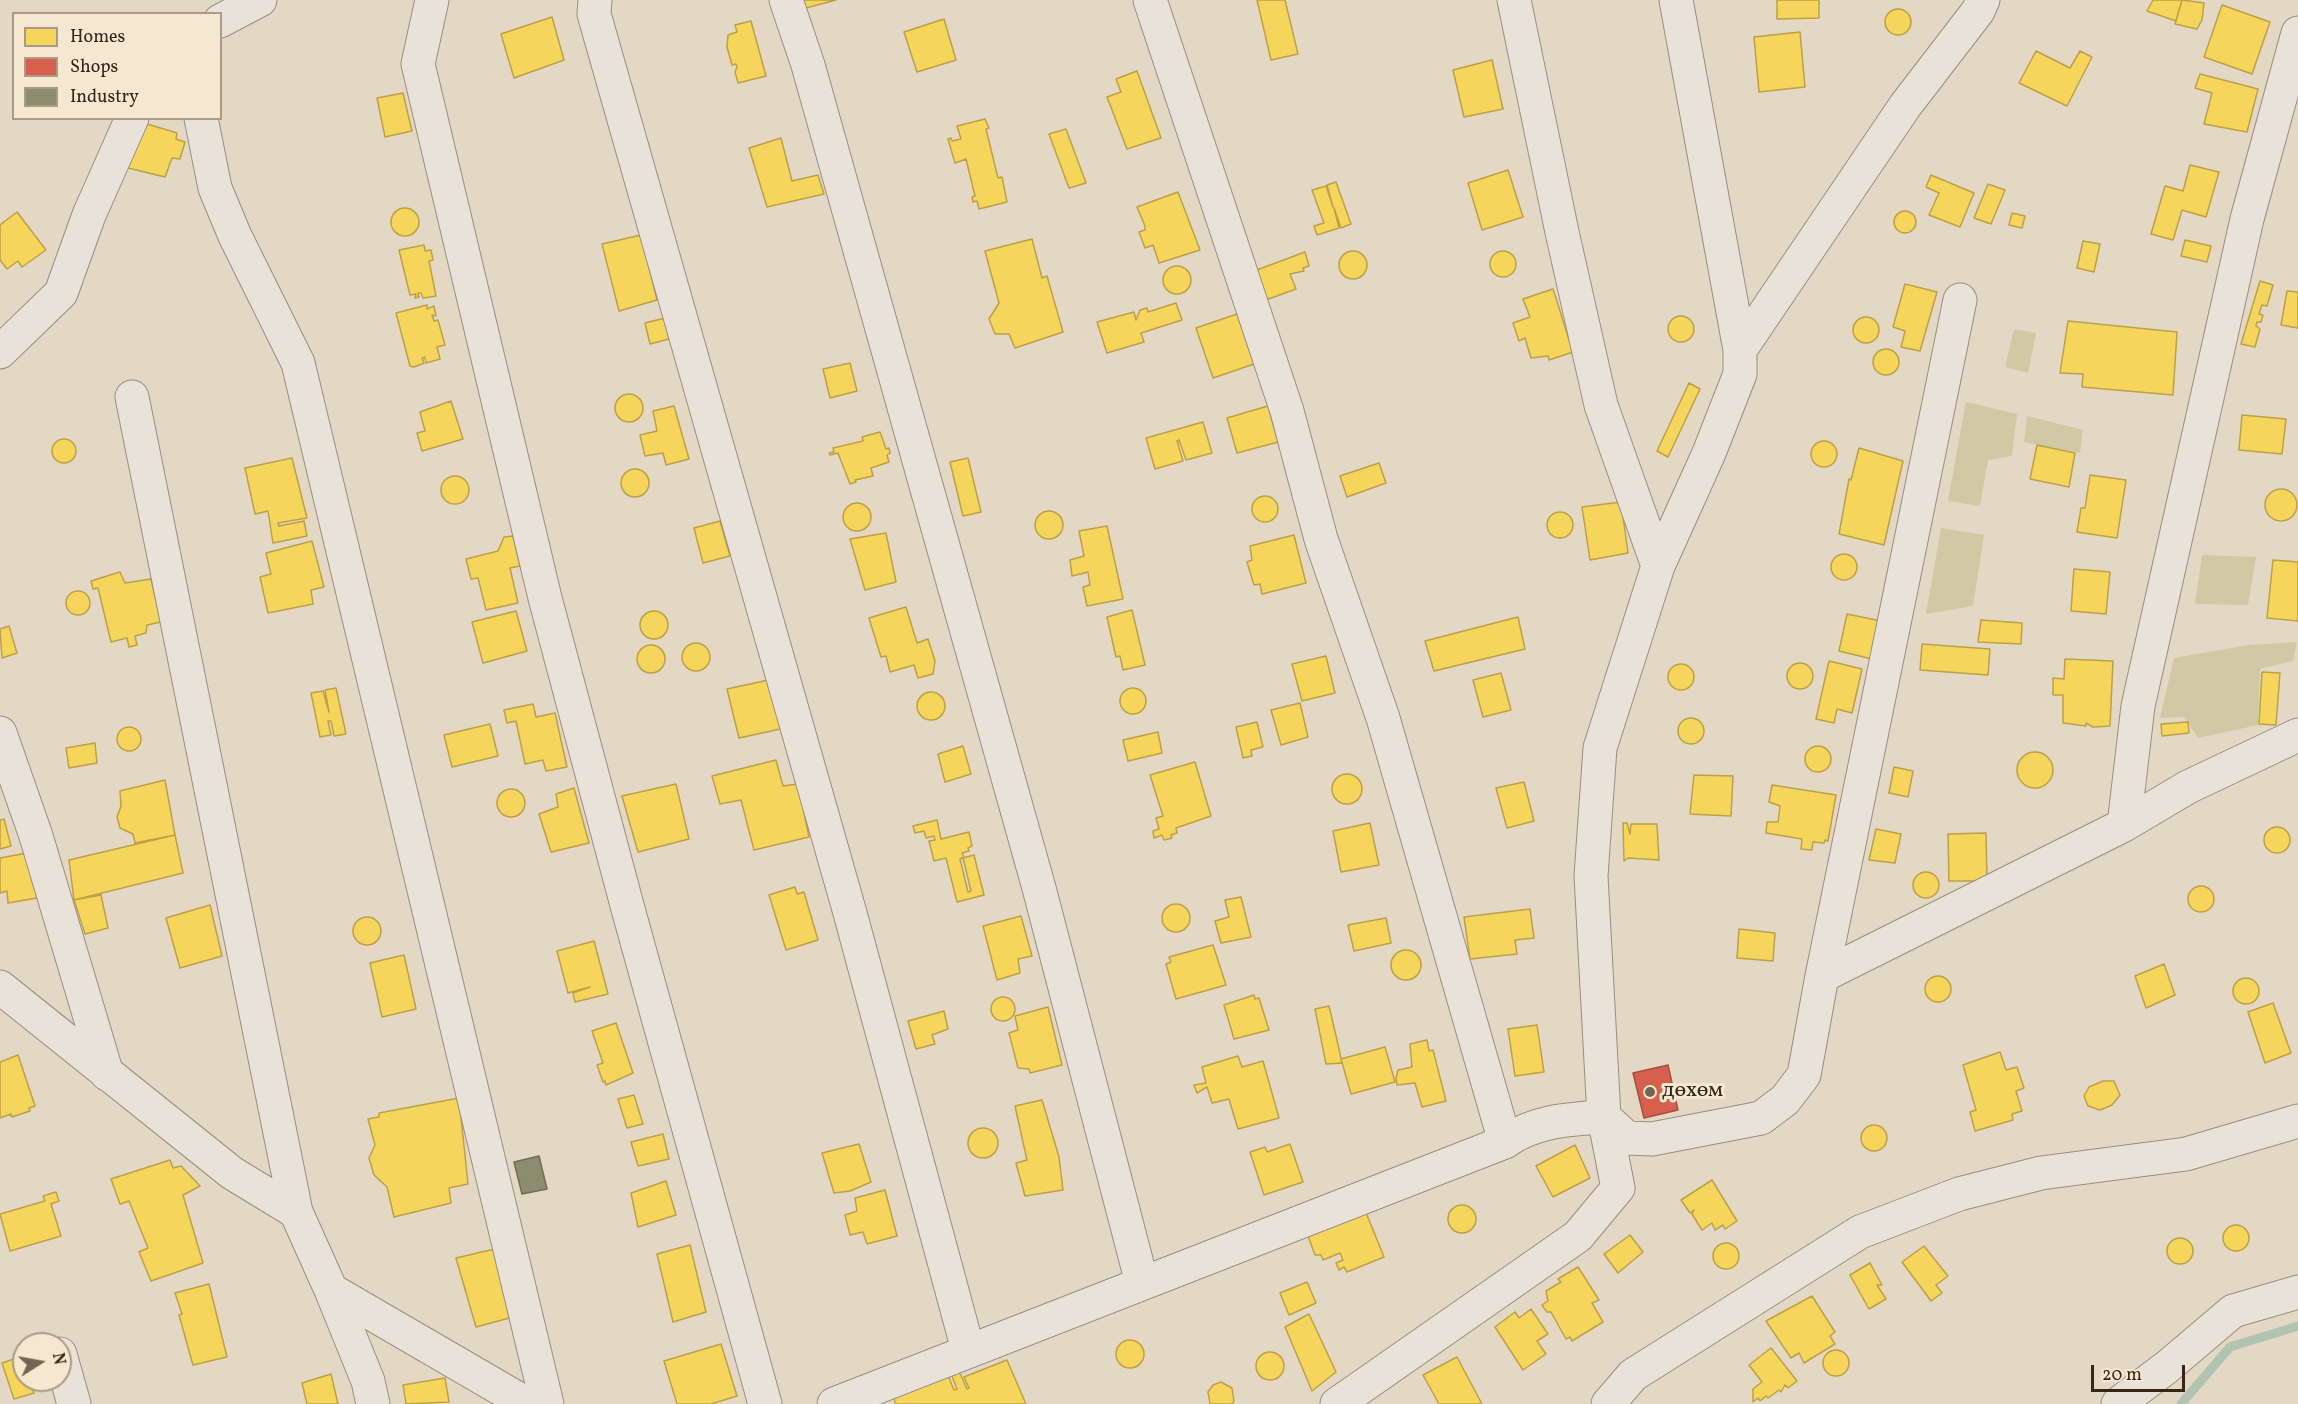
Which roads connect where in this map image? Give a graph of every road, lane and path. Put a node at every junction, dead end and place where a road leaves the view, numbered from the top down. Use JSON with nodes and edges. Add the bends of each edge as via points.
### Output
{"nodes":[{"id":1,"x":260,"y":0,"type":"edge"},
{"id":2,"x":432,"y":0,"type":"edge"},
{"id":3,"x":786,"y":0,"type":"edge"},
{"id":4,"x":1150,"y":0,"type":"edge"},
{"id":5,"x":1514,"y":0,"type":"edge"},
{"id":6,"x":1676,"y":0,"type":"edge"},
{"id":7,"x":1983,"y":0,"type":"edge"},
{"id":8,"x":598,"y":5,"type":"edge"},
{"id":9,"x":222,"y":20,"type":"edge"},
{"id":10,"x":2298,"y":33,"type":"edge"},
{"id":11,"x":131,"y":120,"type":"edge"},
{"id":12,"x":201,"y":120,"type":"edge"},
{"id":13,"x":1960,"y":300,"type":"dead end"},
{"id":14,"x":1740,"y":350,"type":"junction"},
{"id":15,"x":0,"y":352,"type":"edge"},
{"id":16,"x":132,"y":397,"type":"dead end"},
{"id":17,"x":1658,"y":566,"type":"junction"},
{"id":18,"x":0,"y":733,"type":"edge"},
{"id":19,"x":2298,"y":735,"type":"edge"},
{"id":20,"x":2124,"y":825,"type":"junction"},
{"id":21,"x":1822,"y":976,"type":"junction"},
{"id":22,"x":0,"y":987,"type":"edge"},
{"id":23,"x":107,"y":1074,"type":"junction"},
{"id":24,"x":1604,"y":1117,"type":"junction"},
{"id":25,"x":2298,"y":1121,"type":"edge"},
{"id":26,"x":1504,"y":1142,"type":"junction"},
{"id":27,"x":296,"y":1212,"type":"junction"},
{"id":28,"x":1142,"y":1283,"type":"junction"},
{"id":29,"x":331,"y":1290,"type":"junction"},
{"id":30,"x":2298,"y":1292,"type":"edge"},
{"id":31,"x":968,"y":1350,"type":"junction"},
{"id":32,"x":373,"y":1404,"type":"edge"},
{"id":33,"x":527,"y":1404,"type":"edge"},
{"id":34,"x":547,"y":1404,"type":"edge"},
{"id":35,"x":765,"y":1404,"type":"edge"},
{"id":36,"x":834,"y":1404,"type":"edge"},
{"id":37,"x":1337,"y":1404,"type":"edge"},
{"id":38,"x":1608,"y":1404,"type":"edge"},
{"id":39,"x":2118,"y":1404,"type":"edge"}],
"edges":[{"from":1,"to":9,"type":"street"},
{"from":2,"to":35,"type":"street","via":[[418,64],[545,598]]},
{"from":3,"to":28,"type":"street","via":[[808,64],[1032,865]]},
{"from":4,"to":26,"type":"street","via":[[1287,411],[1321,539],[1383,718]]},
{"from":5,"to":17,"type":"street","via":[[1602,405]]},
{"from":6,"to":14,"type":"street"},
{"from":7,"to":14,"type":"street","via":[[1905,106]]},
{"from":8,"to":31,"type":"street"},
{"from":10,"to":20,"type":"street","via":[[2247,219],[2144,683]]},
{"from":11,"to":15,"type":"street","via":[[89,215],[61,293]]},
{"from":12,"to":34,"type":"street","via":[[215,188],[298,363]]},
{"from":13,"to":21,"type":"street"},
{"from":14,"to":17,"type":"street","via":[[1740,374]]},
{"from":16,"to":27,"type":"street"},
{"from":17,"to":24,"type":"street","via":[[1600,748],[1591,876]]},
{"from":18,"to":23,"type":"street","via":[[36,836]]},
{"from":19,"to":20,"type":"street","via":[[2188,787]]},
{"from":20,"to":21,"type":"street"},
{"from":21,"to":24,"type":"street","via":[[1804,1075],[1785,1100],[1761,1118],[1652,1139],[1627,1138]]},
{"from":22,"to":23,"type":"street"},
{"from":23,"to":27,"type":"street","via":[[232,1173]]},
{"from":24,"to":26,"type":"street","via":[[1559,1119]]},
{"from":24,"to":37,"type":"street","via":[[1618,1188],[1578,1236]]},
{"from":25,"to":38,"type":"street","via":[[2186,1154],[2041,1173],[1959,1194],[1860,1232],[1633,1375]]},
{"from":26,"to":28,"type":"street"},
{"from":27,"to":29,"type":"street"},
{"from":28,"to":31,"type":"street"},
{"from":29,"to":32,"type":"street","via":[[368,1381]]},
{"from":29,"to":33,"type":"street"},
{"from":30,"to":39,"type":"street","via":[[2233,1311],[2168,1368]]},
{"from":31,"to":36,"type":"street"}]}
